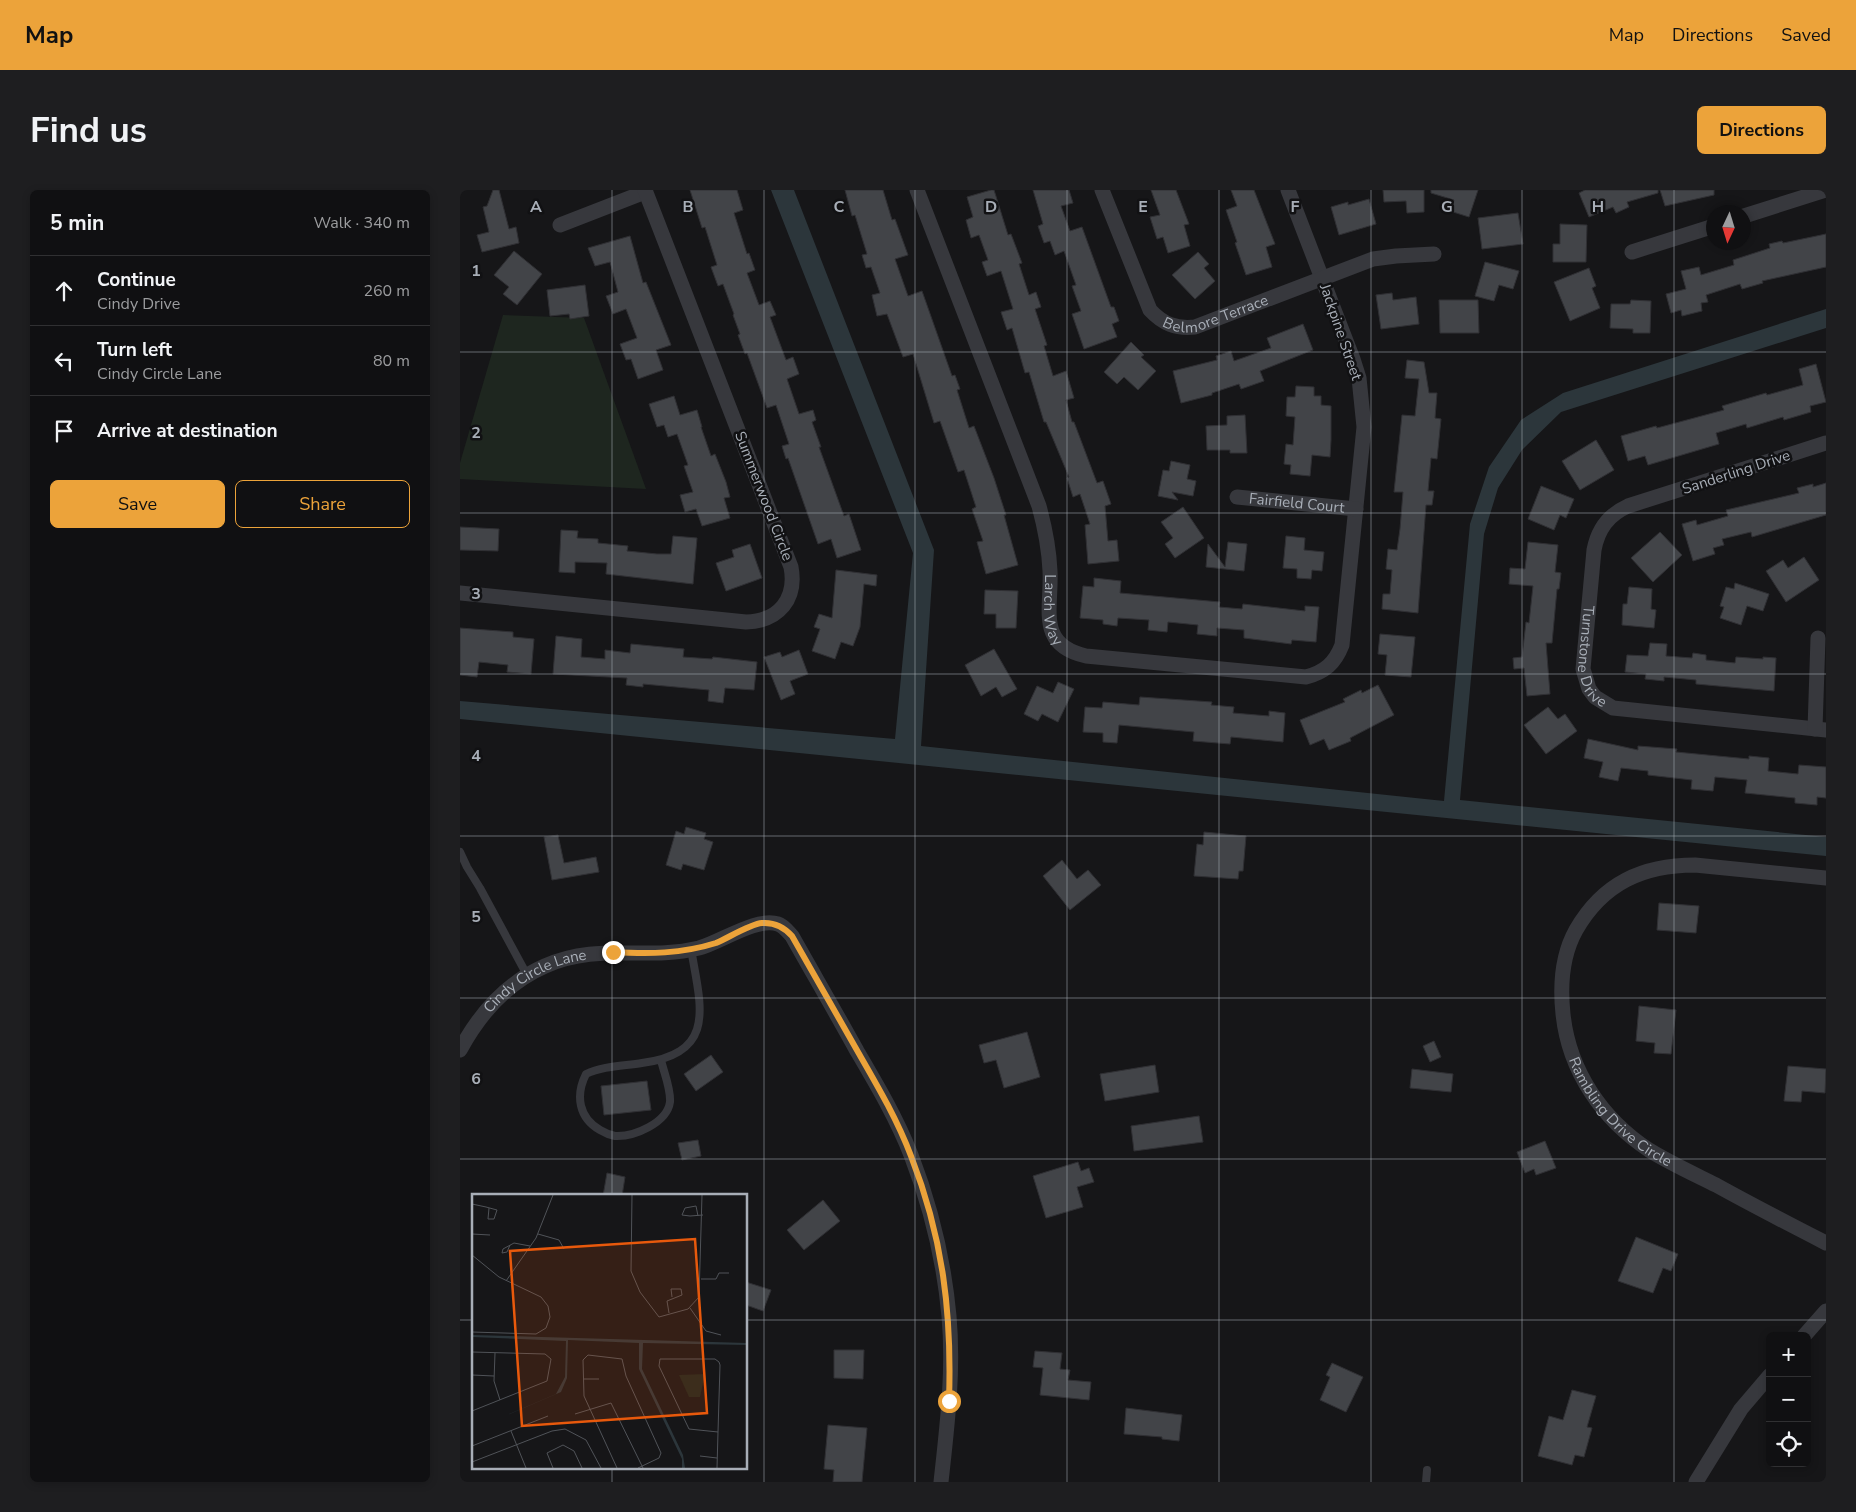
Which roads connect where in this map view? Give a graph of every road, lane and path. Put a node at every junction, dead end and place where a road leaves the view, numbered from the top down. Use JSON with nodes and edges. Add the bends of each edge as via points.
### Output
{"nodes":[{"id":1,"x":917,"y":190,"type":"edge"},
{"id":2,"x":1102,"y":190,"type":"edge"},
{"id":3,"x":1288,"y":190,"type":"edge"},
{"id":4,"x":1826,"y":190,"type":"edge"},
{"id":5,"x":645,"y":191,"type":"edge"},
{"id":6,"x":1751,"y":214,"type":"edge"},
{"id":7,"x":560,"y":225,"type":"dead end"},
{"id":8,"x":1706,"y":229,"type":"edge"},
{"id":9,"x":1632,"y":252,"type":"dead end"},
{"id":10,"x":1434,"y":254,"type":"dead end"},
{"id":11,"x":1322,"y":279,"type":"junction"},
{"id":12,"x":1826,"y":443,"type":"edge"},
{"id":13,"x":1237,"y":497,"type":"dead end"},
{"id":14,"x":1646,"y":500,"type":"joint"},
{"id":15,"x":1356,"y":509,"type":"junction"},
{"id":16,"x":460,"y":593,"type":"edge"},
{"id":17,"x":1818,"y":638,"type":"dead end"},
{"id":18,"x":1821,"y":729,"type":"edge"},
{"id":19,"x":460,"y":852,"type":"edge"},
{"id":20,"x":1826,"y":878,"type":"edge"},
{"id":21,"x":691,"y":950,"type":"junction"},
{"id":22,"x":527,"y":975,"type":"junction"},
{"id":23,"x":460,"y":1050,"type":"edge"},
{"id":24,"x":661,"y":1060,"type":"junction"},
{"id":25,"x":1826,"y":1243,"type":"edge"},
{"id":26,"x":1826,"y":1311,"type":"edge"},
{"id":27,"x":1808,"y":1332,"type":"edge"},
{"id":28,"x":1768,"y":1377,"type":"edge"},
{"id":29,"x":1427,"y":1470,"type":"dead end"},
{"id":30,"x":941,"y":1482,"type":"edge"},
{"id":31,"x":1426,"y":1482,"type":"edge"},
{"id":32,"x":1696,"y":1482,"type":"edge"}],
"edges":[{"from":1,"to":15,"type":"street","name":"Larch Way","via":[[1039,506],[1048,544],[1048,619],[1054,634],[1067,649],[1086,656],[1296,677],[1316,674],[1333,663],[1342,645]]},
{"from":2,"to":11,"type":"street","name":"Belmore Terrace","via":[[1150,310],[1165,324],[1195,327]]},
{"from":3,"to":11,"type":"street","name":"Jackpine Street"},
{"from":4,"to":6,"type":"street"},
{"from":5,"to":7,"type":"street"},
{"from":5,"to":16,"type":"street","name":"Summerwood Circle","via":[[791,566],[792,590],[788,599],[775,614],[761,621],[746,622]]},
{"from":8,"to":9,"type":"street"},
{"from":10,"to":11,"type":"street","name":"Belmore Terrace","via":[[1379,258]]},
{"from":11,"to":15,"type":"street","name":"Jackpine Street","via":[[1358,378],[1364,427]]},
{"from":12,"to":14,"type":"street","name":"Sanderling Drive"},
{"from":13,"to":15,"type":"street","name":"Fairfield Court"},
{"from":14,"to":18,"type":"street","name":"Turnstone Drive","via":[[1611,516],[1596,540],[1583,669],[1589,689],[1603,703],[1622,710]]},
{"from":17,"to":18,"type":"street"},
{"from":19,"to":22,"type":"lane"},
{"from":20,"to":25,"type":"street","name":"Rambling Drive Circle","via":[[1695,865],[1656,868],[1628,878],[1604,895],[1584,917],[1565,960],[1562,979],[1567,1038],[1574,1061],[1586,1086],[1622,1130],[1651,1151]]},
{"from":21,"to":22,"type":"street","name":"Cindy Circle Lane","via":[[655,954],[590,953],[546,965]]},
{"from":21,"to":24,"type":"lane","via":[[700,1014],[698,1029],[686,1046]]},
{"from":21,"to":30,"type":"street","name":"Cindy Circle Lane","via":[[760,923],[778,924],[786,929],[879,1088],[911,1154],[925,1194],[941,1260],[949,1317],[949,1401]]},
{"from":22,"to":23,"type":"street","name":"Cindy Circle Lane","via":[[506,989],[484,1011]]},
{"from":24,"to":24,"type":"lane","via":[[586,1074],[580,1094],[584,1117],[592,1126],[614,1136],[640,1130],[659,1121],[670,1101]]},
{"from":26,"to":27,"type":"street"},
{"from":28,"to":32,"type":"street","via":[[1740,1409]]},
{"from":29,"to":31,"type":"lane"}]}
